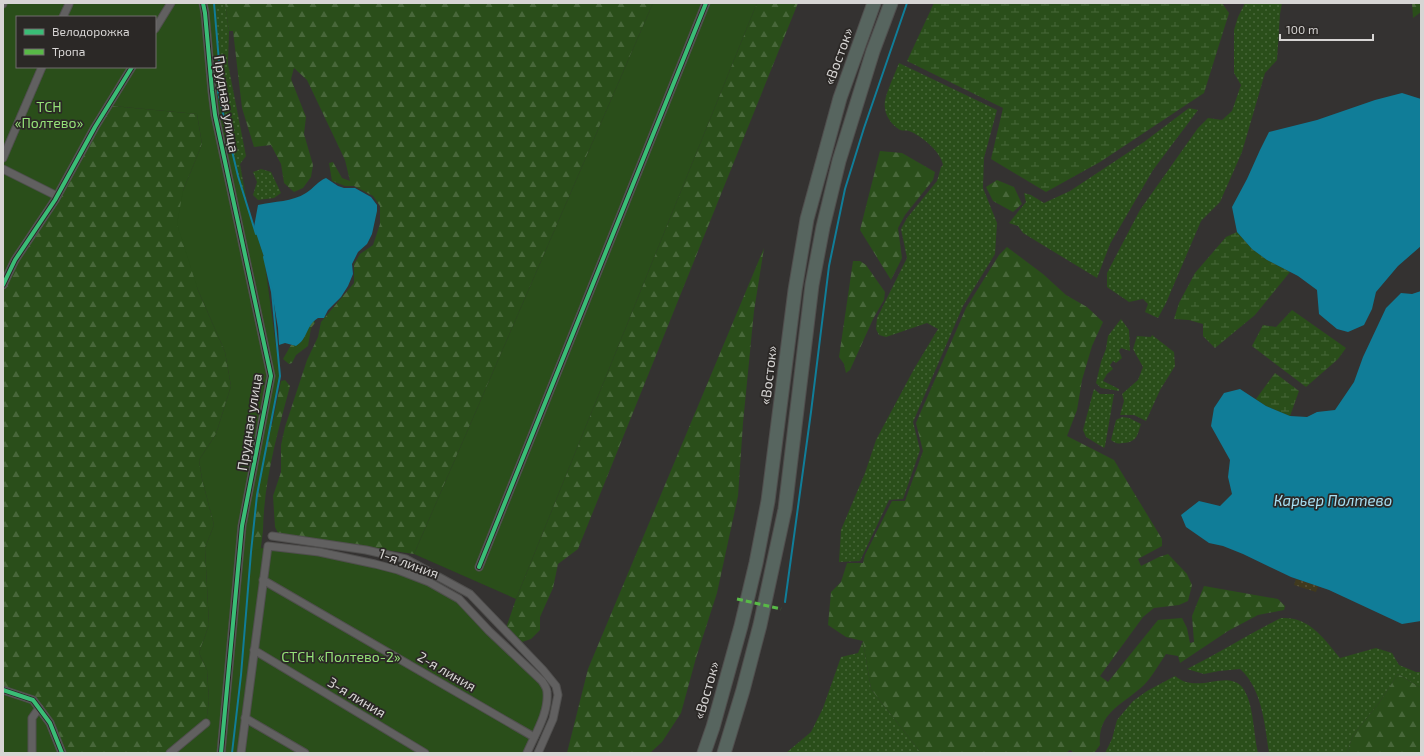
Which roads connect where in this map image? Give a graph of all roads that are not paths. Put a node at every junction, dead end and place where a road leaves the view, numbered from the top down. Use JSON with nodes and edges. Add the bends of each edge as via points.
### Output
{"nodes":[{"id":1,"x":170,"y":3,"type":"edge"},
{"id":2,"x":203,"y":3,"type":"edge"},
{"id":3,"x":706,"y":3,"type":"edge"},
{"id":4,"x":874,"y":3,"type":"edge"},
{"id":5,"x":891,"y":3,"type":"edge"},
{"id":6,"x":69,"y":4,"type":"dead end"},
{"id":7,"x":63,"y":16,"type":"edge"},
{"id":8,"x":156,"y":27,"type":"edge"},
{"id":9,"x":42,"y":68,"type":"edge"},
{"id":10,"x":131,"y":68,"type":"edge"},
{"id":11,"x":3,"y":158,"type":"edge"},
{"id":12,"x":3,"y":169,"type":"edge"},
{"id":13,"x":57,"y":196,"type":"junction"},
{"id":14,"x":3,"y":285,"type":"edge"},
{"id":15,"x":272,"y":536,"type":"dead end"},
{"id":16,"x":479,"y":567,"type":"dead end"},
{"id":17,"x":264,"y":580,"type":"junction"},
{"id":18,"x":254,"y":650,"type":"junction"},
{"id":19,"x":3,"y":690,"type":"edge"},
{"id":20,"x":39,"y":708,"type":"junction"},
{"id":21,"x":245,"y":718,"type":"junction"},
{"id":22,"x":206,"y":723,"type":"dead end"},
{"id":23,"x":534,"y":737,"type":"junction"},
{"id":24,"x":32,"y":753,"type":"edge"},
{"id":25,"x":62,"y":753,"type":"edge"},
{"id":26,"x":170,"y":753,"type":"edge"},
{"id":27,"x":220,"y":753,"type":"edge"},
{"id":28,"x":241,"y":753,"type":"edge"},
{"id":29,"x":305,"y":753,"type":"edge"},
{"id":30,"x":425,"y":753,"type":"edge"},
{"id":31,"x":527,"y":753,"type":"edge"},
{"id":32,"x":538,"y":753,"type":"edge"},
{"id":33,"x":704,"y":753,"type":"edge"},
{"id":34,"x":724,"y":753,"type":"edge"}],
"edges":[{"from":1,"to":8,"type":"street"},
{"from":2,"to":27,"type":"street","name":"Прудная улица","via":[[215,115],[270,376],[242,526]]},
{"from":3,"to":16,"type":"street"},
{"from":4,"to":33,"type":"highway","name":"«Восток»","via":[[840,98],[807,219],[795,290],[768,502],[741,626]]},
{"from":5,"to":34,"type":"highway","via":[[873,51],[839,161],[823,227],[812,285],[785,509],[760,625]]},
{"from":6,"to":7,"type":"street"},
{"from":9,"to":11,"type":"street"},
{"from":10,"to":13,"type":"street"},
{"from":12,"to":13,"type":"street"},
{"from":13,"to":14,"type":"street","via":[[15,260]]},
{"from":15,"to":32,"type":"street","via":[[366,550],[406,559],[470,594],[556,686],[558,695],[553,719]]},
{"from":17,"to":18,"type":"street"},
{"from":17,"to":23,"type":"street","name":"2-я линия"},
{"from":17,"to":23,"type":"street","name":"1-я линия","via":[[268,546],[319,552],[398,570],[429,582],[459,599],[542,680],[547,691],[547,704]]},
{"from":18,"to":21,"type":"street"},
{"from":18,"to":30,"type":"street","name":"3-я линия"},
{"from":19,"to":20,"type":"street","via":[[33,700]]},
{"from":20,"to":24,"type":"street","via":[[32,718]]},
{"from":20,"to":25,"type":"street","via":[[50,723]]},
{"from":21,"to":28,"type":"street"},
{"from":21,"to":29,"type":"street"},
{"from":22,"to":26,"type":"street"},
{"from":23,"to":31,"type":"street","name":"1-я линия"}]}
